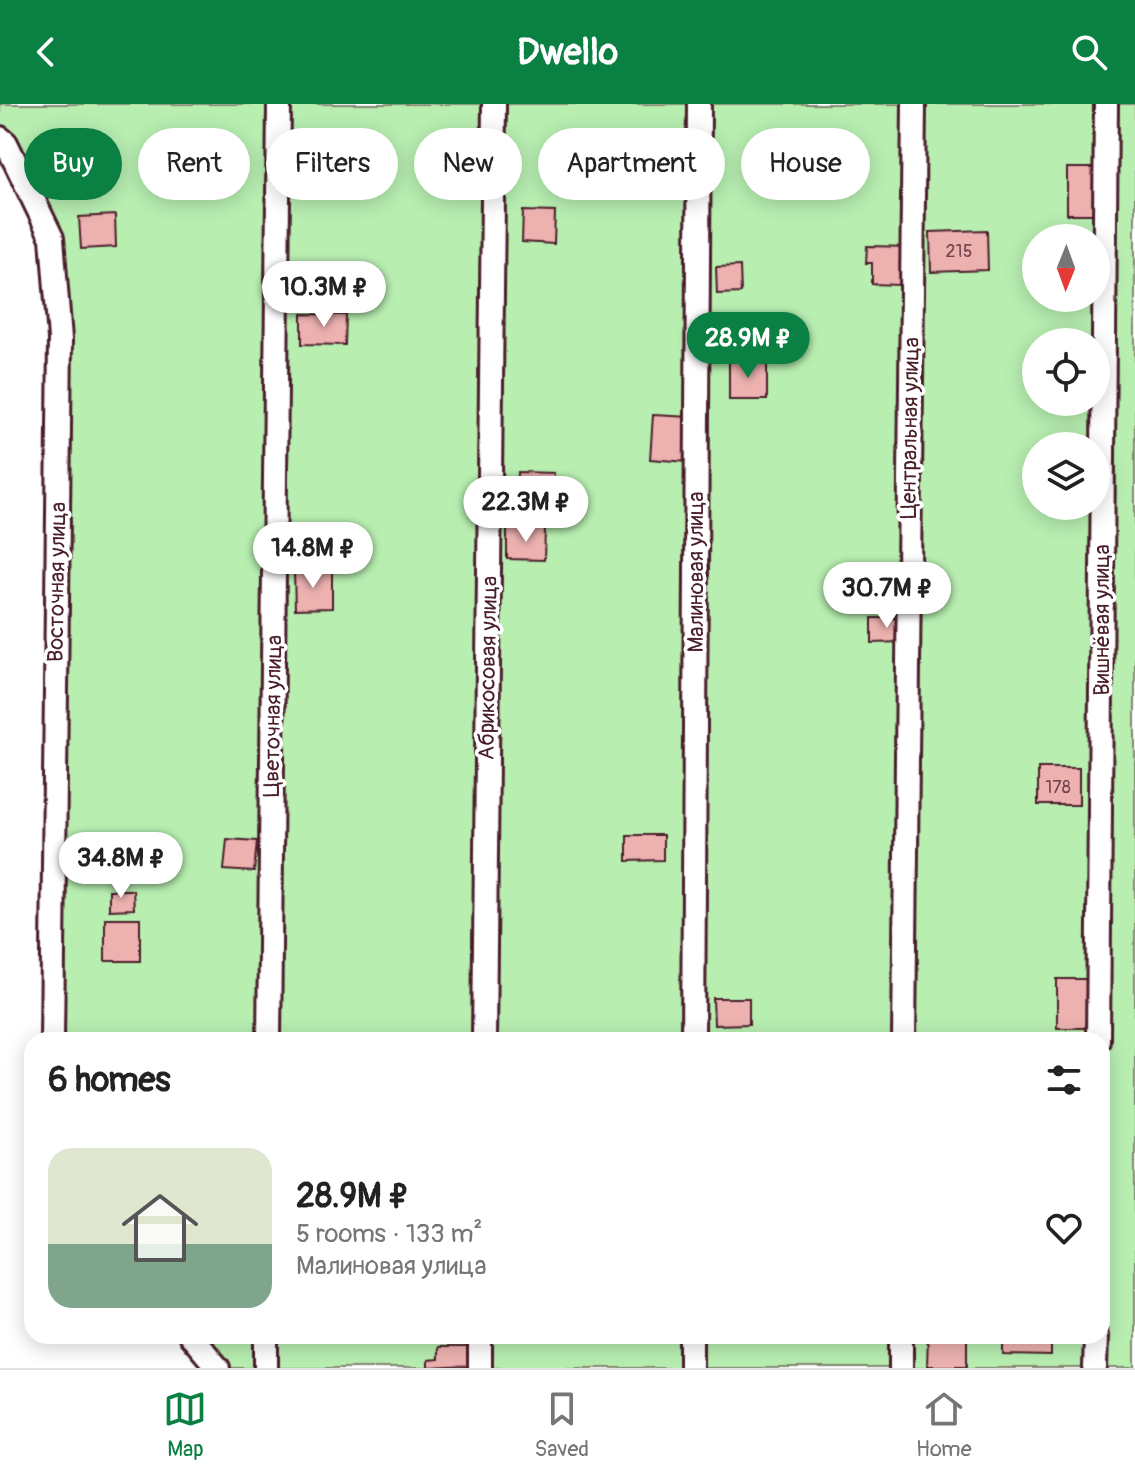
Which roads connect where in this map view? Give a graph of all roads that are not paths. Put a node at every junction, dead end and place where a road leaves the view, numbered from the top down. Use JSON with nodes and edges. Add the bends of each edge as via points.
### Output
{"nodes":[{"id":1,"x":279,"y":104,"type":"edge"},
{"id":2,"x":494,"y":104,"type":"edge"},
{"id":3,"x":699,"y":104,"type":"edge"},
{"id":4,"x":914,"y":104,"type":"edge"},
{"id":5,"x":1106,"y":104,"type":"edge"},
{"id":6,"x":0,"y":138,"type":"edge"},
{"id":7,"x":52,"y":1032,"type":"edge"},
{"id":8,"x":269,"y":1032,"type":"edge"},
{"id":9,"x":484,"y":1032,"type":"edge"},
{"id":10,"x":693,"y":1032,"type":"edge"},
{"id":11,"x":904,"y":1032,"type":"edge"},
{"id":12,"x":1098,"y":1032,"type":"edge"},
{"id":13,"x":198,"y":1344,"type":"edge"},
{"id":14,"x":266,"y":1344,"type":"edge"},
{"id":15,"x":480,"y":1344,"type":"edge"},
{"id":16,"x":691,"y":1344,"type":"edge"},
{"id":17,"x":901,"y":1344,"type":"edge"},
{"id":18,"x":1096,"y":1344,"type":"edge"},
{"id":19,"x":218,"y":1368,"type":"edge"},
{"id":20,"x":266,"y":1368,"type":"edge"},
{"id":21,"x":480,"y":1368,"type":"edge"},
{"id":22,"x":691,"y":1368,"type":"edge"},
{"id":23,"x":901,"y":1368,"type":"edge"},
{"id":24,"x":1095,"y":1368,"type":"edge"}],
"edges":[{"from":1,"to":8,"type":"street","name":"Цветочная улица"},
{"from":2,"to":9,"type":"street","name":"Абрикосовая улица"},
{"from":3,"to":10,"type":"street","name":"Малиновая улица"},
{"from":4,"to":11,"type":"street","name":"Центральная улица"},
{"from":5,"to":12,"type":"street","name":"Вишнёвая улица"},
{"from":6,"to":7,"type":"street","name":"Восточная улица","via":[[52,238],[60,339]]},
{"from":13,"to":19,"type":"street"},
{"from":14,"to":20,"type":"street"},
{"from":15,"to":21,"type":"street"},
{"from":16,"to":22,"type":"street"},
{"from":17,"to":23,"type":"street"},
{"from":18,"to":24,"type":"street"}]}
